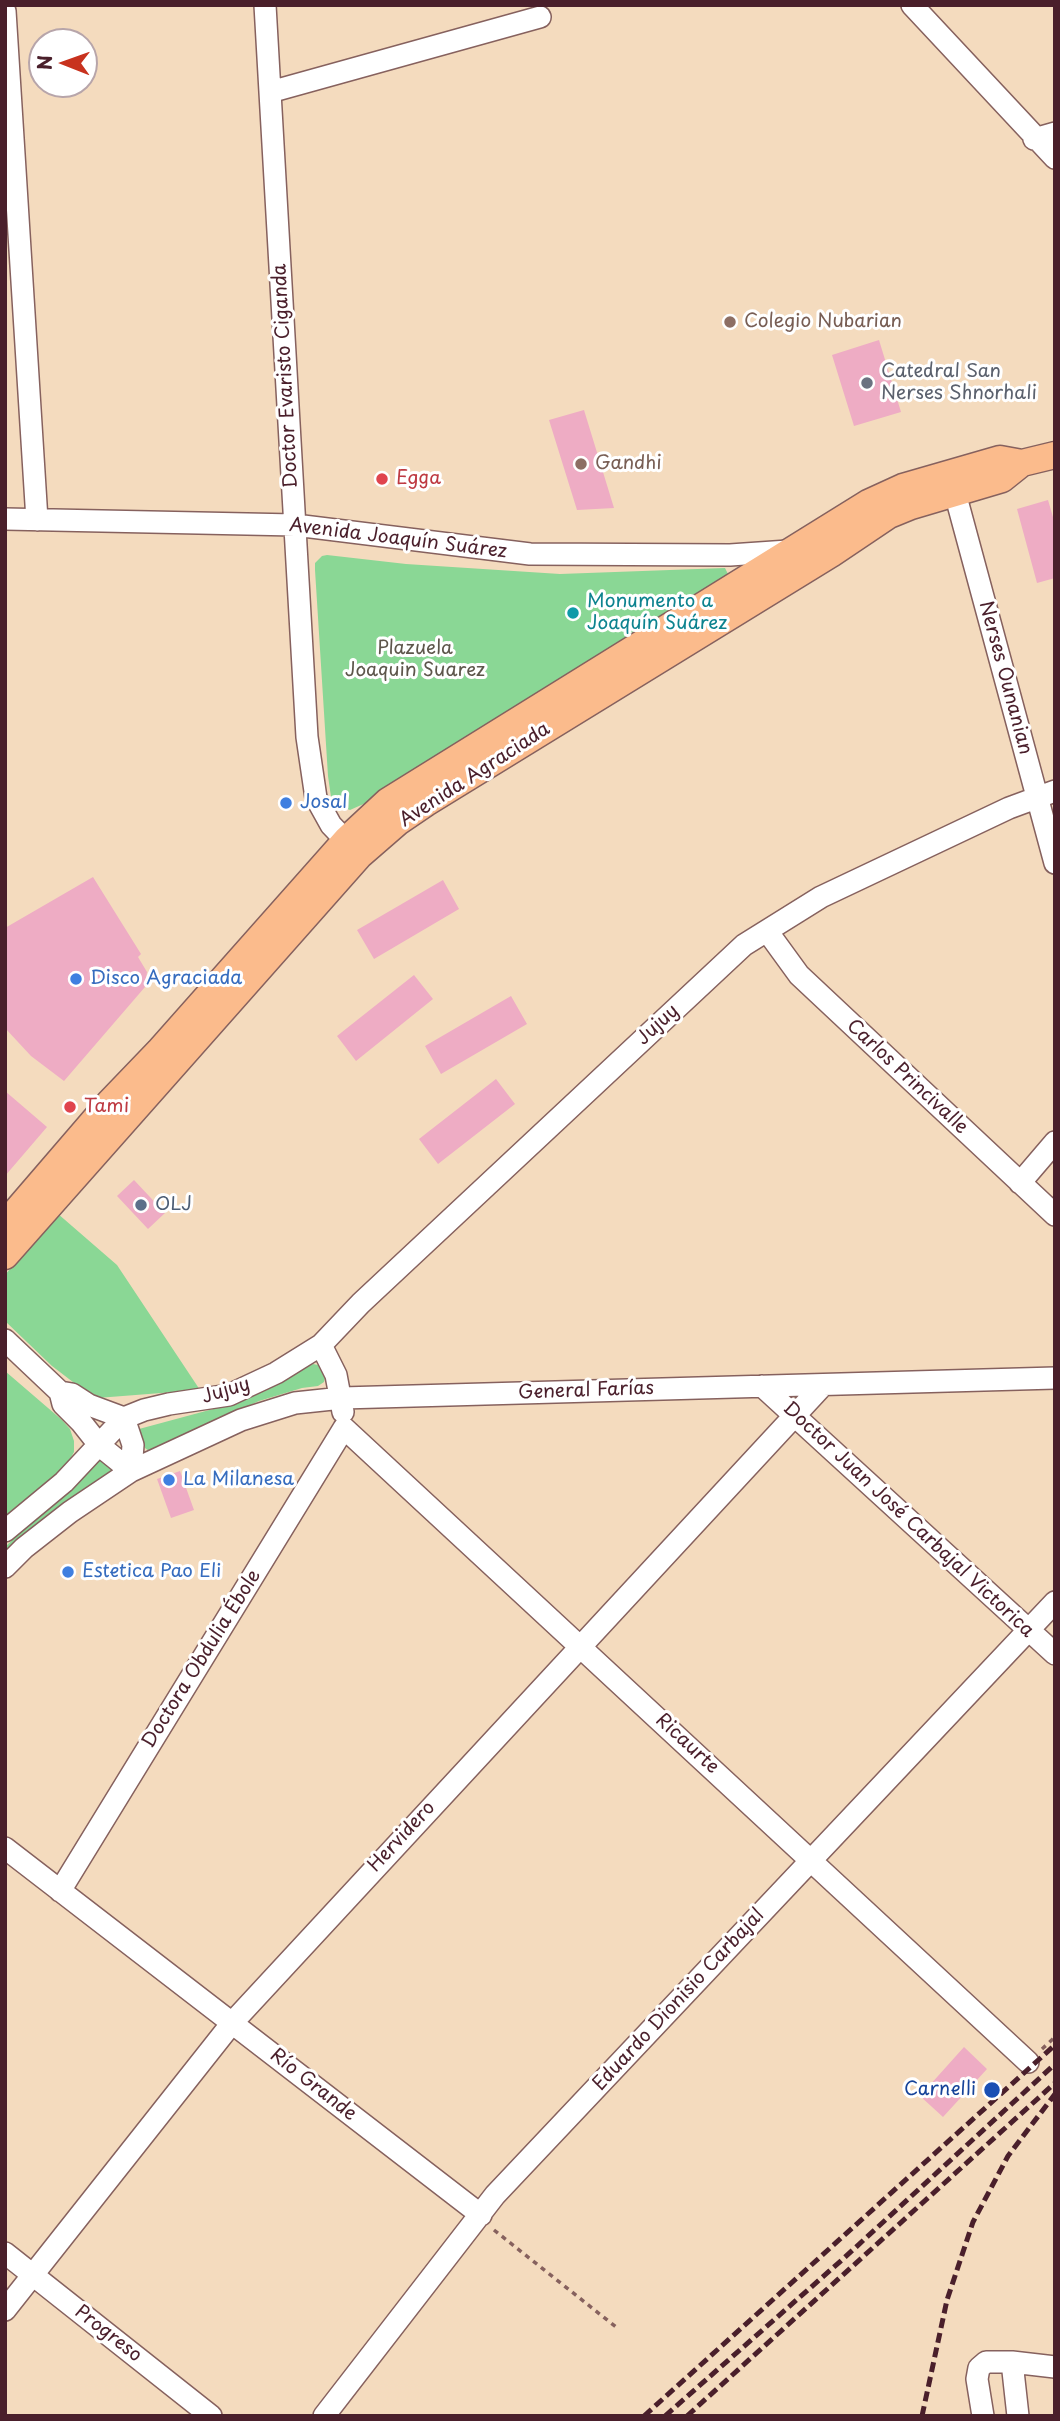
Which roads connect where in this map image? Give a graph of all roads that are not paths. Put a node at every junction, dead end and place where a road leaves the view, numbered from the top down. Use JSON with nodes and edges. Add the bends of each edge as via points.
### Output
{"nodes":[{"id":1,"x":264,"y":5,"type":"edge"},
{"id":2,"x":912,"y":5,"type":"edge"},
{"id":3,"x":5,"y":12,"type":"edge"},
{"id":4,"x":540,"y":17,"type":"dead end"},
{"id":5,"x":270,"y":92,"type":"junction"},
{"id":6,"x":1045,"y":136,"type":"edge"},
{"id":7,"x":1055,"y":158,"type":"edge"},
{"id":8,"x":1055,"y":455,"type":"edge"},
{"id":9,"x":1022,"y":463,"type":"junction"},
{"id":10,"x":955,"y":493,"type":"junction"},
{"id":11,"x":5,"y":519,"type":"edge"},
{"id":12,"x":37,"y":520,"type":"junction"},
{"id":13,"x":295,"y":525,"type":"junction"},
{"id":14,"x":790,"y":551,"type":"junction"},
{"id":15,"x":1046,"y":794,"type":"edge"},
{"id":16,"x":353,"y":848,"type":"junction"},
{"id":17,"x":1055,"y":863,"type":"edge"},
{"id":18,"x":767,"y":931,"type":"junction"},
{"id":19,"x":1055,"y":1142,"type":"edge"},
{"id":20,"x":1020,"y":1183,"type":"junction"},
{"id":21,"x":1055,"y":1215,"type":"edge"},
{"id":22,"x":5,"y":1224,"type":"edge"},
{"id":23,"x":5,"y":1256,"type":"edge"},
{"id":24,"x":5,"y":1340,"type":"edge"},
{"id":25,"x":321,"y":1345,"type":"junction"},
{"id":26,"x":1055,"y":1378,"type":"edge"},
{"id":27,"x":823,"y":1385,"type":"junction"},
{"id":28,"x":762,"y":1386,"type":"junction"},
{"id":29,"x":60,"y":1392,"type":"junction"},
{"id":30,"x":342,"y":1398,"type":"junction"},
{"id":31,"x":794,"y":1415,"type":"junction"},
{"id":32,"x":124,"y":1418,"type":"junction"},
{"id":33,"x":344,"y":1428,"type":"junction"},
{"id":34,"x":100,"y":1446,"type":"junction"},
{"id":35,"x":131,"y":1471,"type":"junction"},
{"id":36,"x":5,"y":1531,"type":"edge"},
{"id":37,"x":5,"y":1567,"type":"edge"},
{"id":38,"x":1055,"y":1602,"type":"edge"},
{"id":39,"x":1028,"y":1630,"type":"junction"},
{"id":40,"x":580,"y":1645,"type":"junction"},
{"id":41,"x":1055,"y":1654,"type":"edge"},
{"id":42,"x":5,"y":1848,"type":"edge"},
{"id":43,"x":811,"y":1860,"type":"junction"},
{"id":44,"x":60,"y":1891,"type":"junction"},
{"id":45,"x":232,"y":2023,"type":"junction"},
{"id":46,"x":1028,"y":2062,"type":"dead end"},
{"id":47,"x":481,"y":2215,"type":"junction"},
{"id":48,"x":5,"y":2253,"type":"edge"},
{"id":49,"x":33,"y":2274,"type":"junction"},
{"id":50,"x":5,"y":2310,"type":"edge"},
{"id":51,"x":1012,"y":2362,"type":"junction"},
{"id":52,"x":1055,"y":2367,"type":"edge"},
{"id":53,"x":211,"y":2416,"type":"edge"},
{"id":54,"x":324,"y":2416,"type":"edge"},
{"id":55,"x":983,"y":2416,"type":"edge"},
{"id":56,"x":1018,"y":2416,"type":"edge"}],
"edges":[{"from":1,"to":5,"type":"street","name":"Doctor Evaristo Ciganda"},
{"from":2,"to":6,"type":"street"},
{"from":3,"to":12,"type":"street"},
{"from":4,"to":5,"type":"street"},
{"from":5,"to":13,"type":"street","name":"Doctor Evaristo Ciganda"},
{"from":6,"to":7,"type":"street"},
{"from":8,"to":9,"type":"main road","name":"Avenida Agraciada"},
{"from":9,"to":10,"type":"main road","name":"Avenida Agraciada","via":[[1002,479]]},
{"from":9,"to":14,"type":"main road","name":"Avenida Agraciada","via":[[1000,459],[902,487]]},
{"from":10,"to":15,"type":"street","name":"Nerses Ounanian"},
{"from":10,"to":16,"type":"main road","name":"Avenida Agraciada","via":[[889,515]]},
{"from":11,"to":12,"type":"street","name":"Avenida Joaquín Suárez"},
{"from":12,"to":13,"type":"street","name":"Avenida Joaquín Suárez"},
{"from":13,"to":14,"type":"street","name":"Avenida Joaquín Suárez","via":[[530,554]]},
{"from":13,"to":16,"type":"street","name":"Doctor Evaristo Ciganda","via":[[307,737],[316,798],[323,815]]},
{"from":14,"to":16,"type":"main road","name":"Avenida Agraciada","via":[[404,788],[375,810]]},
{"from":15,"to":17,"type":"street","name":"Nerses Ounanian"},
{"from":15,"to":18,"type":"street","name":"Jujuy","via":[[821,897]]},
{"from":16,"to":22,"type":"main road","name":"Avenida Agraciada","via":[[110,1102]]},
{"from":16,"to":23,"type":"main road","name":"Avenida Agraciada"},
{"from":18,"to":20,"type":"street","name":"Carlos Princivalle","via":[[799,975]]},
{"from":18,"to":25,"type":"street","name":"Jujuy","via":[[731,957]]},
{"from":19,"to":20,"type":"street"},
{"from":20,"to":21,"type":"street","name":"Carlos Princivalle"},
{"from":24,"to":29,"type":"street"},
{"from":25,"to":30,"type":"street"},
{"from":25,"to":32,"type":"street","name":"Jujuy","via":[[229,1395],[169,1404]]},
{"from":26,"to":27,"type":"street","name":"General Farías"},
{"from":27,"to":28,"type":"street","name":"General Farías"},
{"from":27,"to":31,"type":"street","name":"Hervidero"},
{"from":28,"to":30,"type":"street","name":"General Farías"},
{"from":28,"to":31,"type":"street","name":"Doctor Juan José Carbajal Victorica"},
{"from":29,"to":32,"type":"street"},
{"from":29,"to":34,"type":"street","via":[[63,1405]]},
{"from":30,"to":33,"type":"street"},
{"from":30,"to":35,"type":"street","name":"General Farías","via":[[279,1406]]},
{"from":31,"to":39,"type":"street","name":"Doctor Juan José Carbajal Victorica"},
{"from":31,"to":40,"type":"street","name":"Hervidero"},
{"from":32,"to":34,"type":"street"},
{"from":32,"to":35,"type":"street","via":[[133,1445]]},
{"from":33,"to":40,"type":"street","name":"Ricaurte"},
{"from":33,"to":44,"type":"street","name":"Doctora Obdulia Ébole"},
{"from":34,"to":35,"type":"street"},
{"from":34,"to":36,"type":"street"},
{"from":35,"to":37,"type":"street","name":"General Farías","via":[[24,1548]]},
{"from":38,"to":39,"type":"street","name":"Eduardo Dionisio Carbajal"},
{"from":39,"to":41,"type":"street","name":"Doctor Juan José Carbajal Victorica"},
{"from":39,"to":43,"type":"street","name":"Eduardo Dionisio Carbajal"},
{"from":40,"to":43,"type":"street","name":"Ricaurte"},
{"from":40,"to":45,"type":"street","name":"Hervidero"},
{"from":42,"to":44,"type":"street","name":"Río Grande"},
{"from":43,"to":46,"type":"street","name":"Ricaurte"},
{"from":43,"to":47,"type":"street","name":"Eduardo Dionisio Carbajal"},
{"from":44,"to":45,"type":"street","name":"Río Grande"},
{"from":45,"to":47,"type":"street","name":"Río Grande"},
{"from":45,"to":49,"type":"street","name":"Hervidero"},
{"from":47,"to":54,"type":"street","name":"Eduardo Dionisio Carbajal"},
{"from":48,"to":49,"type":"street","name":"Progreso"},
{"from":49,"to":50,"type":"street","name":"Hervidero"},
{"from":49,"to":53,"type":"street","name":"Progreso"},
{"from":51,"to":52,"type":"street"},
{"from":51,"to":55,"type":"street","via":[[986,2362],[979,2368]]},
{"from":51,"to":56,"type":"street"}]}
